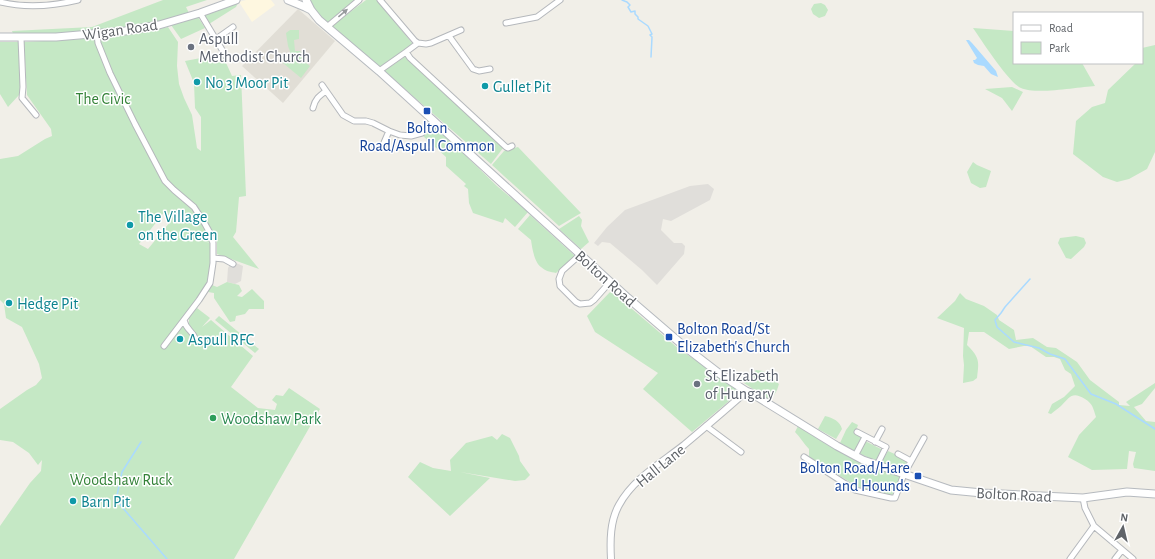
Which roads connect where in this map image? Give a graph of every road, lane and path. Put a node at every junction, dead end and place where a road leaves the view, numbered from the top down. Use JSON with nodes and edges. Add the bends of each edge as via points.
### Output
{"nodes":[{"id":1,"x":78,"y":0,"type":"edge"},
{"id":2,"x":236,"y":0,"type":"edge"},
{"id":3,"x":306,"y":0,"type":"edge"},
{"id":4,"x":359,"y":0,"type":"edge"},
{"id":5,"x":380,"y":0,"type":"edge"},
{"id":6,"x":560,"y":0,"type":"edge"},
{"id":7,"x":293,"y":1,"type":"edge"},
{"id":8,"x":0,"y":2,"type":"edge"},
{"id":9,"x":311,"y":10,"type":"junction"},
{"id":10,"x":200,"y":13,"type":"junction"},
{"id":11,"x":506,"y":23,"type":"dead end"},
{"id":12,"x":233,"y":27,"type":"dead end"},
{"id":13,"x":327,"y":27,"type":"junction"},
{"id":14,"x":461,"y":30,"type":"dead end"},
{"id":15,"x":97,"y":34,"type":"junction"},
{"id":16,"x":449,"y":36,"type":"junction"},
{"id":17,"x":0,"y":37,"type":"edge"},
{"id":18,"x":21,"y":38,"type":"junction"},
{"id":19,"x":216,"y":39,"type":"junction"},
{"id":20,"x":418,"y":43,"type":"junction"},
{"id":21,"x":406,"y":52,"type":"junction"},
{"id":22,"x":227,"y":58,"type":"dead end"},
{"id":23,"x":490,"y":69,"type":"dead end"},
{"id":24,"x":379,"y":71,"type":"junction"},
{"id":25,"x":322,"y":85,"type":"dead end"},
{"id":26,"x":326,"y":91,"type":"junction"},
{"id":27,"x":312,"y":110,"type":"dead end"},
{"id":28,"x":36,"y":115,"type":"dead end"},
{"id":29,"x":434,"y":120,"type":"junction"},
{"id":30,"x":389,"y":132,"type":"junction"},
{"id":31,"x":512,"y":146,"type":"dead end"},
{"id":32,"x":378,"y":148,"type":"dead end"},
{"id":33,"x":581,"y":254,"type":"junction"},
{"id":34,"x":213,"y":258,"type":"junction"},
{"id":35,"x":233,"y":264,"type":"dead end"},
{"id":36,"x":610,"y":282,"type":"junction"},
{"id":37,"x":184,"y":320,"type":"junction"},
{"id":38,"x":195,"y":338,"type":"dead end"},
{"id":39,"x":164,"y":346,"type":"dead end"},
{"id":40,"x":746,"y":391,"type":"junction"},
{"id":41,"x":706,"y":426,"type":"junction"},
{"id":42,"x":882,"y":429,"type":"dead end"},
{"id":43,"x":857,"y":432,"type":"dead end"},
{"id":44,"x":865,"y":437,"type":"junction"},
{"id":45,"x":924,"y":438,"type":"dead end"},
{"id":46,"x":875,"y":442,"type":"junction"},
{"id":47,"x":741,"y":452,"type":"dead end"},
{"id":48,"x":898,"y":454,"type":"dead end"},
{"id":49,"x":855,"y":456,"type":"junction"},
{"id":50,"x":804,"y":457,"type":"dead end"},
{"id":51,"x":911,"y":461,"type":"junction"},
{"id":52,"x":877,"y":466,"type":"junction"},
{"id":53,"x":904,"y":474,"type":"junction"},
{"id":54,"x":1155,"y":494,"type":"edge"},
{"id":55,"x":1083,"y":498,"type":"junction"},
{"id":56,"x":1094,"y":526,"type":"junction"},
{"id":57,"x":1122,"y":550,"type":"junction"},
{"id":58,"x":611,"y":559,"type":"edge"},
{"id":59,"x":1070,"y":559,"type":"edge"},
{"id":60,"x":1115,"y":559,"type":"edge"},
{"id":61,"x":1133,"y":559,"type":"edge"}],
"edges":[{"from":1,"to":8,"type":"street","via":[[36,6]]},
{"from":2,"to":10,"type":"main road","name":"Wigan Road"},
{"from":3,"to":9,"type":"main road","name":"Bolton Road"},
{"from":13,"to":4,"type":"street","one_way":true},
{"from":5,"to":20,"type":"street"},
{"from":6,"to":11,"type":"street","via":[[537,17]]},
{"from":7,"to":9,"type":"main road","name":"Bolton Road"},
{"from":9,"to":13,"type":"main road","name":"Bolton Road"},
{"from":10,"to":15,"type":"main road","name":"Wigan Road","via":[[153,27]]},
{"from":10,"to":19,"type":"street"},
{"from":12,"to":19,"type":"street"},
{"from":13,"to":24,"type":"main road","name":"Bolton Road"},
{"from":14,"to":16,"type":"street"},
{"from":15,"to":18,"type":"main road","name":"Wigan Road"},
{"from":15,"to":34,"type":"street","via":[[110,73],[166,181],[194,207],[210,233]]},
{"from":16,"to":20,"type":"street","via":[[428,44]]},
{"from":16,"to":23,"type":"street","via":[[473,69]]},
{"from":17,"to":18,"type":"main road","name":"Wigan Road"},
{"from":18,"to":28,"type":"street","via":[[22,98]]},
{"from":19,"to":22,"type":"street"},
{"from":20,"to":21,"type":"street"},
{"from":21,"to":24,"type":"street"},
{"from":21,"to":31,"type":"street","via":[[506,147]]},
{"from":24,"to":29,"type":"main road","name":"Bolton Road"},
{"from":25,"to":26,"type":"street"},
{"from":26,"to":27,"type":"street","via":[[314,101]]},
{"from":26,"to":30,"type":"street","via":[[343,115],[354,121],[373,123]]},
{"from":29,"to":30,"type":"street","via":[[416,136]]},
{"from":29,"to":33,"type":"main road","name":"Bolton Road"},
{"from":30,"to":32,"type":"street","via":[[384,146]]},
{"from":33,"to":36,"type":"main road","name":"Bolton Road"},
{"from":33,"to":36,"type":"street","via":[[562,271],[559,279],[560,286],[576,302],[590,303]]},
{"from":34,"to":35,"type":"street","via":[[224,259]]},
{"from":34,"to":37,"type":"street","via":[[210,282]]},
{"from":36,"to":40,"type":"main road","name":"Bolton Road","via":[[685,347]]},
{"from":37,"to":38,"type":"street"},
{"from":37,"to":39,"type":"street"},
{"from":40,"to":41,"type":"street","name":"Hall Lane"},
{"from":40,"to":49,"type":"main road","name":"Bolton Road"},
{"from":41,"to":47,"type":"street"},
{"from":41,"to":58,"type":"street","name":"Hall Lane","via":[[644,475],[618,505],[610,543]]},
{"from":42,"to":46,"type":"street"},
{"from":43,"to":44,"type":"street"},
{"from":44,"to":46,"type":"street"},
{"from":44,"to":49,"type":"street"},
{"from":45,"to":51,"type":"street"},
{"from":46,"to":52,"type":"street","via":[[886,447]]},
{"from":48,"to":51,"type":"street"},
{"from":49,"to":52,"type":"main road","name":"Bolton Road"},
{"from":50,"to":53,"type":"street","via":[[855,490],[891,498],[895,498]]},
{"from":51,"to":53,"type":"street"},
{"from":52,"to":53,"type":"main road","name":"Bolton Road"},
{"from":53,"to":55,"type":"main road","name":"Bolton Road","via":[[951,490]]},
{"from":54,"to":55,"type":"main road","name":"Bolton Road","via":[[1127,492]]},
{"from":55,"to":56,"type":"street"},
{"from":56,"to":57,"type":"street"},
{"from":56,"to":59,"type":"street"},
{"from":57,"to":60,"type":"street"},
{"from":57,"to":61,"type":"street"}]}
